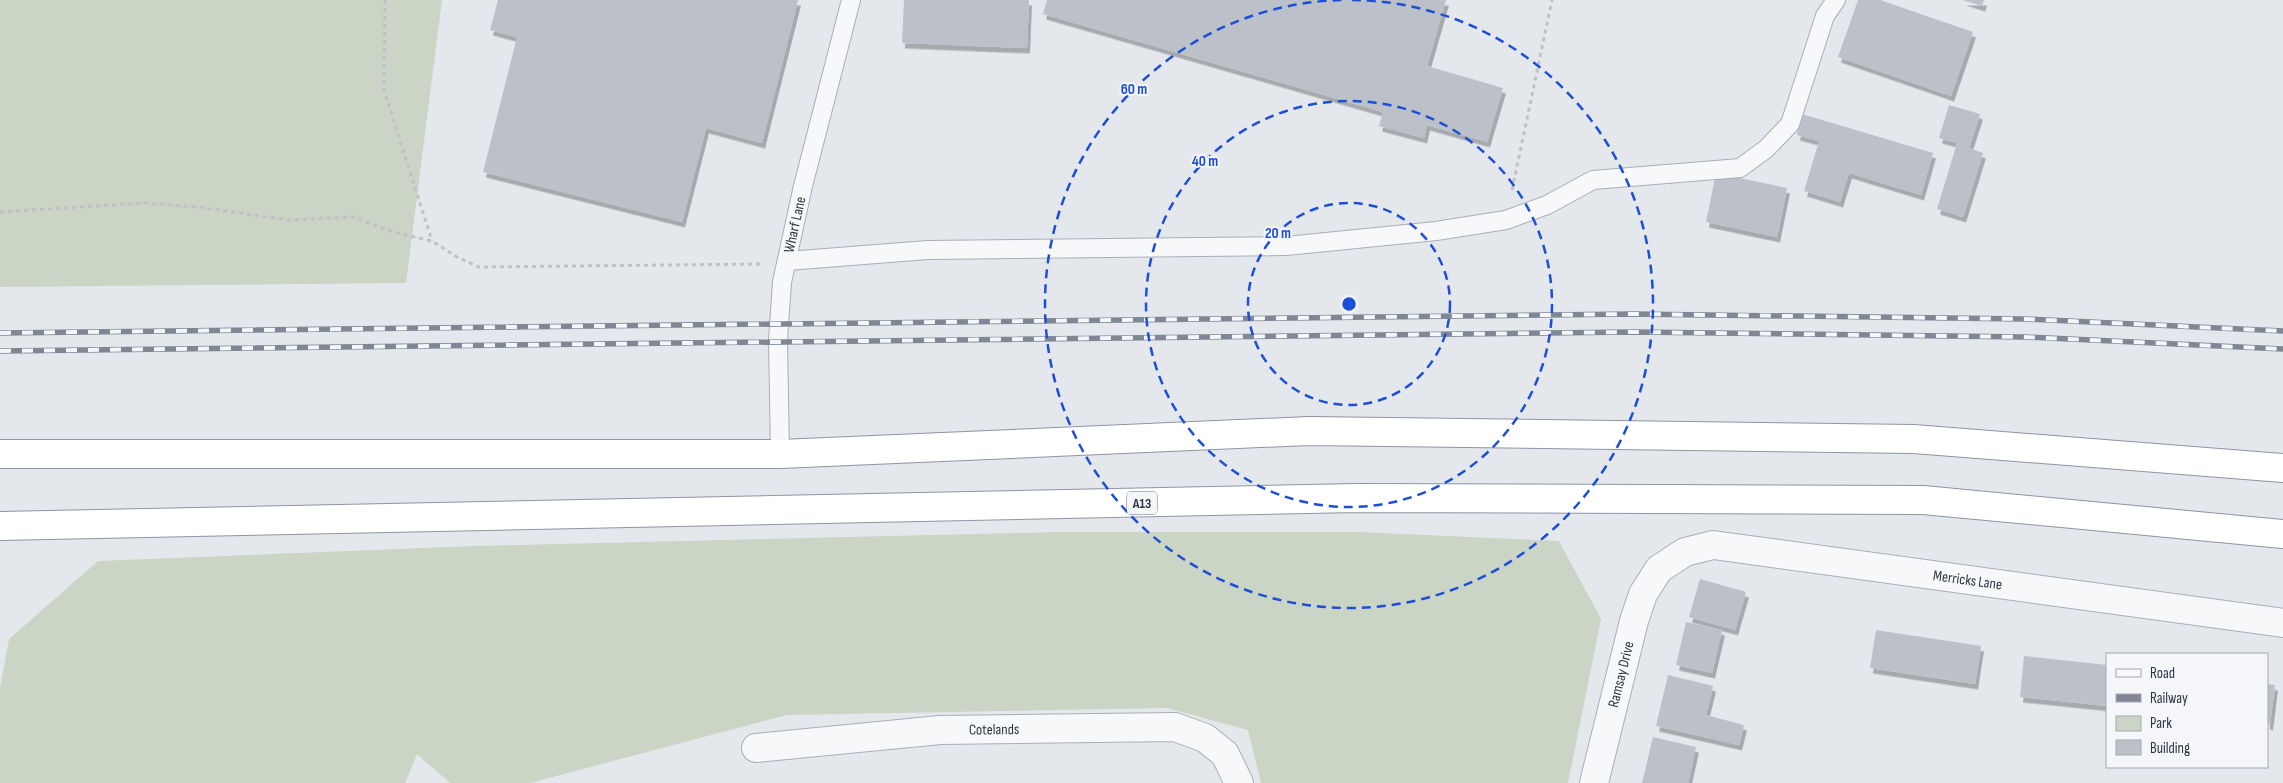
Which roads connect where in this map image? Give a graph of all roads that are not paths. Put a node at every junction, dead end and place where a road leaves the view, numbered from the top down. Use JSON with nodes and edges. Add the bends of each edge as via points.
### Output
{"nodes":[{"id":1,"x":851,"y":0,"type":"edge"},
{"id":2,"x":1836,"y":0,"type":"edge"},
{"id":3,"x":787,"y":262,"type":"junction"},
{"id":4,"x":0,"y":454,"type":"edge"},
{"id":5,"x":780,"y":454,"type":"junction"},
{"id":6,"x":2283,"y":468,"type":"edge"},
{"id":7,"x":0,"y":526,"type":"edge"},
{"id":8,"x":2283,"y":534,"type":"edge"},
{"id":9,"x":1659,"y":569,"type":"joint"},
{"id":10,"x":2283,"y":623,"type":"edge"},
{"id":11,"x":756,"y":748,"type":"dead end"},
{"id":12,"x":1238,"y":783,"type":"edge"},
{"id":13,"x":1594,"y":783,"type":"edge"}],
"edges":[{"from":1,"to":3,"type":"lane","name":"Wharf Lane"},
{"from":2,"to":3,"type":"lane","via":[[1825,16],[1790,124],[1766,150],[1740,168],[1593,180],[1547,205],[1506,220],[1436,231],[1286,246],[928,250]]},
{"from":3,"to":5,"type":"lane","name":"Wharf Lane","via":[[782,282],[778,340]]},
{"from":4,"to":5,"type":"highway"},
{"from":5,"to":6,"type":"highway","via":[[1309,430],[1914,439]]},
{"from":7,"to":8,"type":"highway","number":"A13","via":[[1416,498],[1923,500]]},
{"from":9,"to":10,"type":"street","name":"Merricks Lane","via":[[1684,552],[1713,545]]},
{"from":9,"to":13,"type":"street","name":"Ramsay Drive","via":[[1643,594],[1634,621]]},
{"from":11,"to":12,"type":"street","name":"Cotelands","via":[[940,730],[1175,728],[1204,738],[1225,754]]}]}
